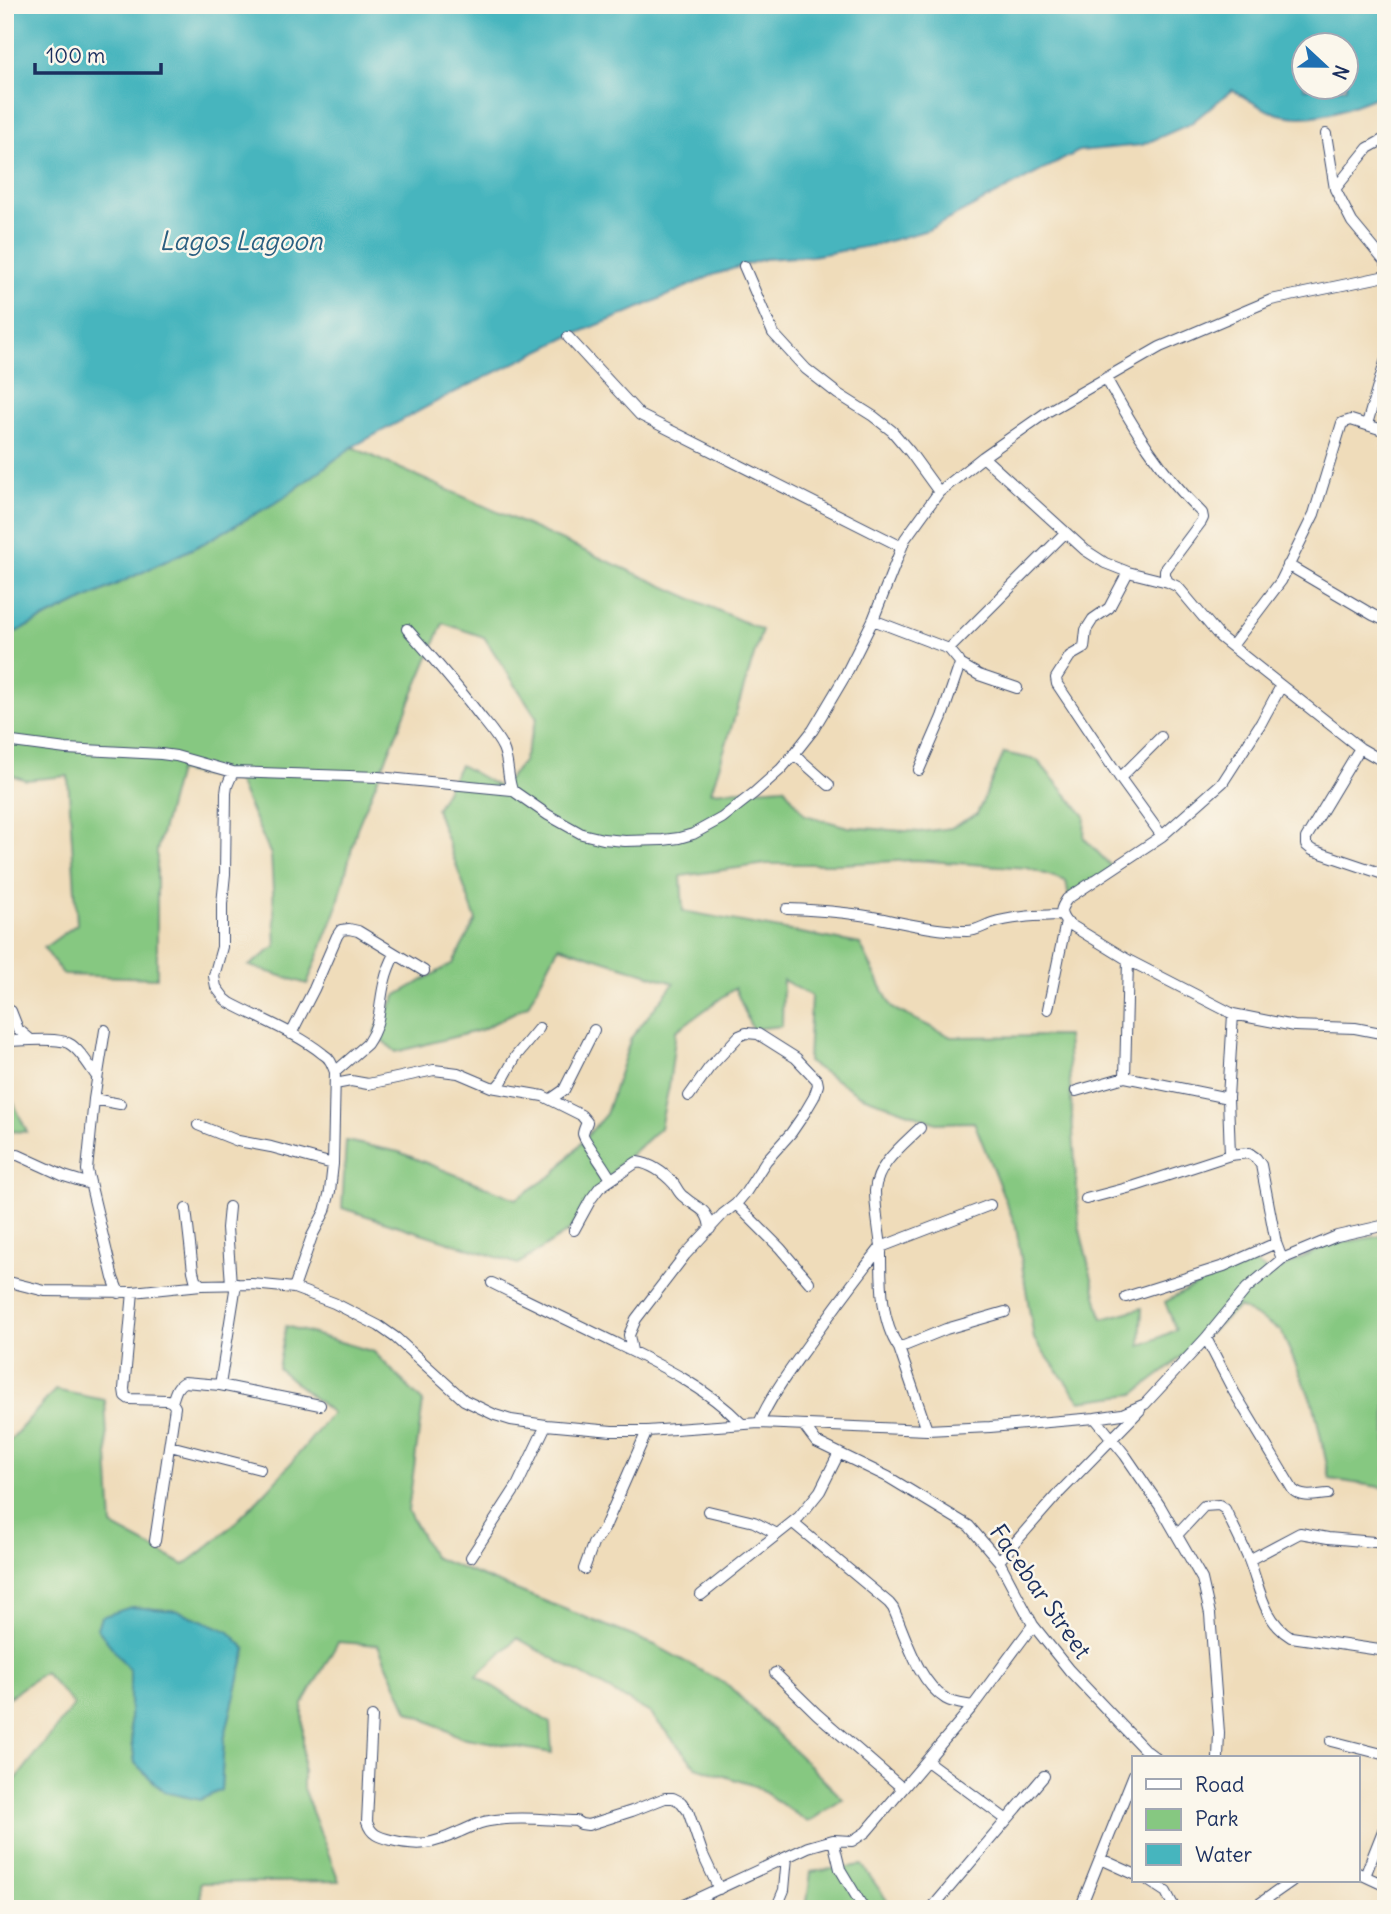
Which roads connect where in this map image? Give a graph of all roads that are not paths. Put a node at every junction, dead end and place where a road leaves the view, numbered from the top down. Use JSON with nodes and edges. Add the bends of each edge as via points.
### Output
{"nodes":[{"id":1,"x":1326,"y":134,"type":"dead end"},
{"id":2,"x":1386,"y":138,"type":"edge"},
{"id":3,"x":1335,"y":188,"type":"junction"},
{"id":4,"x":1386,"y":263,"type":"edge"},
{"id":5,"x":744,"y":266,"type":"dead end"},
{"id":6,"x":1386,"y":276,"type":"edge"},
{"id":7,"x":568,"y":337,"type":"dead end"},
{"id":8,"x":1386,"y":359,"type":"edge"},
{"id":9,"x":1105,"y":379,"type":"junction"},
{"id":10,"x":1367,"y":424,"type":"junction"},
{"id":11,"x":1386,"y":431,"type":"edge"},
{"id":12,"x":983,"y":457,"type":"junction"},
{"id":13,"x":939,"y":492,"type":"junction"},
{"id":14,"x":1065,"y":533,"type":"junction"},
{"id":15,"x":902,"y":547,"type":"junction"},
{"id":16,"x":1289,"y":565,"type":"junction"},
{"id":17,"x":1128,"y":572,"type":"junction"},
{"id":18,"x":1168,"y":582,"type":"junction"},
{"id":19,"x":873,"y":620,"type":"junction"},
{"id":20,"x":1386,"y":621,"type":"edge"},
{"id":21,"x":407,"y":629,"type":"dead end"},
{"id":22,"x":1232,"y":646,"type":"junction"},
{"id":23,"x":949,"y":649,"type":"junction"},
{"id":24,"x":960,"y":664,"type":"junction"},
{"id":25,"x":1281,"y":686,"type":"junction"},
{"id":26,"x":1017,"y":688,"type":"dead end"},
{"id":27,"x":1161,"y":737,"type":"dead end"},
{"id":28,"x":5,"y":741,"type":"edge"},
{"id":29,"x":1360,"y":748,"type":"junction"},
{"id":30,"x":794,"y":754,"type":"junction"},
{"id":31,"x":1386,"y":763,"type":"edge"},
{"id":32,"x":919,"y":769,"type":"dead end"},
{"id":33,"x":233,"y":772,"type":"junction"},
{"id":34,"x":1120,"y":778,"type":"junction"},
{"id":35,"x":829,"y":785,"type":"dead end"},
{"id":36,"x":512,"y":790,"type":"junction"},
{"id":37,"x":1162,"y":836,"type":"junction"},
{"id":38,"x":1386,"y":875,"type":"edge"},
{"id":39,"x":787,"y":909,"type":"dead end"},
{"id":40,"x":1064,"y":919,"type":"junction"},
{"id":41,"x":395,"y":954,"type":"junction"},
{"id":42,"x":1129,"y":960,"type":"junction"},
{"id":43,"x":424,"y":971,"type":"dead end"},
{"id":44,"x":1048,"y":1009,"type":"dead end"},
{"id":45,"x":11,"y":1012,"type":"dead end"},
{"id":46,"x":1233,"y":1014,"type":"junction"},
{"id":47,"x":539,"y":1028,"type":"dead end"},
{"id":48,"x":106,"y":1030,"type":"dead end"},
{"id":49,"x":594,"y":1030,"type":"dead end"},
{"id":50,"x":291,"y":1034,"type":"junction"},
{"id":51,"x":1386,"y":1034,"type":"edge"},
{"id":52,"x":31,"y":1040,"type":"junction"},
{"id":53,"x":5,"y":1041,"type":"edge"},
{"id":54,"x":335,"y":1072,"type":"junction"},
{"id":55,"x":97,"y":1077,"type":"junction"},
{"id":56,"x":1125,"y":1077,"type":"junction"},
{"id":57,"x":335,"y":1084,"type":"junction"},
{"id":58,"x":496,"y":1088,"type":"junction"},
{"id":59,"x":1076,"y":1091,"type":"dead end"},
{"id":60,"x":689,"y":1096,"type":"dead end"},
{"id":61,"x":1227,"y":1098,"type":"junction"},
{"id":62,"x":94,"y":1099,"type":"junction"},
{"id":63,"x":551,"y":1099,"type":"junction"},
{"id":64,"x":121,"y":1104,"type":"dead end"},
{"id":65,"x":1386,"y":1116,"type":"edge"},
{"id":66,"x":198,"y":1125,"type":"dead end"},
{"id":67,"x":1386,"y":1126,"type":"edge"},
{"id":68,"x":920,"y":1128,"type":"dead end"},
{"id":69,"x":18,"y":1155,"type":"dead end"},
{"id":70,"x":1230,"y":1155,"type":"junction"},
{"id":71,"x":333,"y":1164,"type":"junction"},
{"id":72,"x":610,"y":1178,"type":"junction"},
{"id":73,"x":90,"y":1184,"type":"junction"},
{"id":74,"x":1086,"y":1199,"type":"dead end"},
{"id":75,"x":736,"y":1204,"type":"junction"},
{"id":76,"x":990,"y":1205,"type":"dead end"},
{"id":77,"x":229,"y":1207,"type":"dead end"},
{"id":78,"x":186,"y":1209,"type":"dead end"},
{"id":79,"x":1386,"y":1225,"type":"edge"},
{"id":80,"x":710,"y":1229,"type":"junction"},
{"id":81,"x":574,"y":1230,"type":"dead end"},
{"id":82,"x":1276,"y":1243,"type":"junction"},
{"id":83,"x":881,"y":1247,"type":"junction"},
{"id":84,"x":1282,"y":1259,"type":"junction"},
{"id":85,"x":5,"y":1281,"type":"edge"},
{"id":86,"x":809,"y":1282,"type":"dead end"},
{"id":87,"x":492,"y":1283,"type":"dead end"},
{"id":88,"x":201,"y":1284,"type":"junction"},
{"id":89,"x":233,"y":1284,"type":"junction"},
{"id":90,"x":294,"y":1288,"type":"junction"},
{"id":91,"x":133,"y":1292,"type":"junction"},
{"id":92,"x":119,"y":1293,"type":"junction"},
{"id":93,"x":1126,"y":1297,"type":"dead end"},
{"id":94,"x":1005,"y":1312,"type":"dead end"},
{"id":95,"x":1206,"y":1338,"type":"junction"},
{"id":96,"x":899,"y":1348,"type":"junction"},
{"id":97,"x":632,"y":1351,"type":"junction"},
{"id":98,"x":220,"y":1385,"type":"junction"},
{"id":99,"x":172,"y":1402,"type":"junction"},
{"id":100,"x":1145,"y":1404,"type":"junction"},
{"id":101,"x":320,"y":1405,"type":"dead end"},
{"id":102,"x":1095,"y":1418,"type":"junction"},
{"id":103,"x":741,"y":1423,"type":"junction"},
{"id":104,"x":759,"y":1423,"type":"junction"},
{"id":105,"x":546,"y":1425,"type":"junction"},
{"id":106,"x":804,"y":1426,"type":"junction"},
{"id":107,"x":927,"y":1430,"type":"junction"},
{"id":108,"x":647,"y":1431,"type":"junction"},
{"id":109,"x":1110,"y":1438,"type":"junction"},
{"id":110,"x":170,"y":1446,"type":"junction"},
{"id":111,"x":839,"y":1453,"type":"junction"},
{"id":112,"x":260,"y":1469,"type":"dead end"},
{"id":113,"x":1328,"y":1494,"type":"dead end"},
{"id":114,"x":708,"y":1511,"type":"dead end"},
{"id":115,"x":793,"y":1523,"type":"junction"},
{"id":116,"x":777,"y":1534,"type":"junction"},
{"id":117,"x":1177,"y":1535,"type":"junction"},
{"id":118,"x":155,"y":1541,"type":"dead end"},
{"id":119,"x":1386,"y":1543,"type":"edge"},
{"id":120,"x":471,"y":1558,"type":"dead end"},
{"id":121,"x":999,"y":1560,"type":"junction"},
{"id":122,"x":1249,"y":1560,"type":"junction"},
{"id":123,"x":584,"y":1569,"type":"dead end"},
{"id":124,"x":701,"y":1595,"type":"dead end"},
{"id":125,"x":1033,"y":1625,"type":"junction"},
{"id":126,"x":1386,"y":1651,"type":"edge"},
{"id":127,"x":775,"y":1673,"type":"dead end"},
{"id":128,"x":973,"y":1706,"type":"junction"},
{"id":129,"x":372,"y":1717,"type":"dead end"},
{"id":130,"x":1331,"y":1741,"type":"dead end"},
{"id":131,"x":1142,"y":1754,"type":"edge"},
{"id":132,"x":1386,"y":1755,"type":"edge"},
{"id":133,"x":1218,"y":1756,"type":"edge"},
{"id":134,"x":927,"y":1761,"type":"junction"},
{"id":135,"x":1044,"y":1776,"type":"dead end"},
{"id":136,"x":1132,"y":1779,"type":"edge"},
{"id":137,"x":902,"y":1788,"type":"junction"},
{"id":138,"x":1007,"y":1820,"type":"junction"},
{"id":139,"x":1386,"y":1823,"type":"edge"},
{"id":140,"x":833,"y":1840,"type":"junction"},
{"id":141,"x":787,"y":1857,"type":"junction"},
{"id":142,"x":1101,"y":1859,"type":"junction"},
{"id":143,"x":1132,"y":1873,"type":"edge"},
{"id":144,"x":1361,"y":1874,"type":"edge"},
{"id":145,"x":1151,"y":1882,"type":"edge"},
{"id":146,"x":1291,"y":1882,"type":"edge"},
{"id":147,"x":1386,"y":1886,"type":"edge"},
{"id":148,"x":719,"y":1889,"type":"junction"},
{"id":149,"x":675,"y":1909,"type":"edge"},
{"id":150,"x":776,"y":1909,"type":"edge"},
{"id":151,"x":863,"y":1909,"type":"edge"},
{"id":152,"x":931,"y":1909,"type":"edge"},
{"id":153,"x":1080,"y":1909,"type":"edge"},
{"id":154,"x":1175,"y":1909,"type":"edge"},
{"id":155,"x":1252,"y":1909,"type":"edge"}],
"edges":[{"from":1,"to":3,"type":"street"},
{"from":2,"to":3,"type":"street","via":[[1368,148]]},
{"from":3,"to":4,"type":"street","via":[[1352,222]]},
{"from":5,"to":13,"type":"street","via":[[773,332],[806,369],[892,431]]},
{"from":6,"to":9,"type":"street","via":[[1271,300],[1160,347]]},
{"from":7,"to":15,"type":"street","via":[[640,415]]},
{"from":8,"to":10,"type":"street"},
{"from":9,"to":12,"type":"street"},
{"from":9,"to":18,"type":"street","via":[[1168,478],[1202,513],[1201,523],[1165,570]]},
{"from":10,"to":11,"type":"street"},
{"from":10,"to":16,"type":"street","via":[[1348,419],[1340,426],[1314,514]]},
{"from":12,"to":13,"type":"street"},
{"from":12,"to":14,"type":"street"},
{"from":13,"to":15,"type":"street"},
{"from":14,"to":17,"type":"street","via":[[1105,563]]},
{"from":14,"to":23,"type":"street"},
{"from":15,"to":19,"type":"street"},
{"from":16,"to":20,"type":"street"},
{"from":16,"to":22,"type":"street"},
{"from":17,"to":18,"type":"street"},
{"from":17,"to":34,"type":"street","via":[[1109,608],[1093,619],[1084,648],[1069,656],[1056,678]]},
{"from":18,"to":22,"type":"street","via":[[1178,587]]},
{"from":19,"to":23,"type":"street"},
{"from":19,"to":30,"type":"street","via":[[845,676]]},
{"from":21,"to":36,"type":"street","via":[[497,738],[507,760]]},
{"from":22,"to":25,"type":"street"},
{"from":23,"to":24,"type":"street"},
{"from":24,"to":26,"type":"street"},
{"from":24,"to":32,"type":"street"},
{"from":25,"to":29,"type":"street"},
{"from":25,"to":37,"type":"street","via":[[1223,782]]},
{"from":27,"to":34,"type":"street"},
{"from":28,"to":33,"type":"street","via":[[176,756]]},
{"from":29,"to":31,"type":"street"},
{"from":29,"to":38,"type":"street","via":[[1306,838],[1307,845]]},
{"from":30,"to":35,"type":"street"},
{"from":30,"to":36,"type":"street","via":[[722,818],[679,838],[625,841],[582,834]]},
{"from":33,"to":36,"type":"street"},
{"from":33,"to":50,"type":"street","via":[[226,793],[222,947],[214,976],[216,987],[230,1003]]},
{"from":34,"to":37,"type":"street"},
{"from":37,"to":40,"type":"street","via":[[1066,899],[1061,908]]},
{"from":39,"to":40,"type":"street","via":[[831,910],[965,931],[1031,916]]},
{"from":40,"to":42,"type":"street"},
{"from":40,"to":44,"type":"street"},
{"from":41,"to":43,"type":"street"},
{"from":41,"to":50,"type":"street","via":[[358,930],[341,930]]},
{"from":41,"to":54,"type":"street","via":[[384,980],[378,1023],[367,1044]]},
{"from":42,"to":46,"type":"street"},
{"from":42,"to":56,"type":"street"},
{"from":45,"to":52,"type":"street","via":[[18,1029]]},
{"from":46,"to":51,"type":"street","via":[[1294,1026]]},
{"from":46,"to":61,"type":"street"},
{"from":47,"to":58,"type":"street"},
{"from":48,"to":55,"type":"street"},
{"from":49,"to":63,"type":"street","via":[[564,1090]]},
{"from":50,"to":54,"type":"street","via":[[325,1054]]},
{"from":52,"to":53,"type":"street"},
{"from":52,"to":55,"type":"street","via":[[69,1043]]},
{"from":54,"to":57,"type":"street"},
{"from":55,"to":62,"type":"street"},
{"from":56,"to":59,"type":"street"},
{"from":56,"to":61,"type":"street"},
{"from":57,"to":58,"type":"street","via":[[368,1084],[444,1070]]},
{"from":57,"to":71,"type":"street"},
{"from":58,"to":63,"type":"street"},
{"from":60,"to":75,"type":"street","via":[[709,1068],[746,1033],[758,1034],[796,1058],[817,1080],[817,1091],[804,1114]]},
{"from":61,"to":70,"type":"street"},
{"from":62,"to":64,"type":"street"},
{"from":62,"to":73,"type":"street"},
{"from":63,"to":72,"type":"street","via":[[587,1122],[584,1138]]},
{"from":65,"to":67,"type":"street"},
{"from":66,"to":71,"type":"street","via":[[237,1141]]},
{"from":68,"to":83,"type":"street","via":[[892,1156],[877,1180]]},
{"from":69,"to":73,"type":"street"},
{"from":70,"to":74,"type":"street"},
{"from":70,"to":82,"type":"street","via":[[1249,1153],[1261,1165]]},
{"from":71,"to":90,"type":"street","via":[[325,1210]]},
{"from":72,"to":80,"type":"street","via":[[637,1162],[656,1167],[707,1215]]},
{"from":72,"to":81,"type":"street","via":[[595,1192]]},
{"from":73,"to":92,"type":"street"},
{"from":75,"to":80,"type":"street"},
{"from":75,"to":86,"type":"street"},
{"from":76,"to":83,"type":"street"},
{"from":77,"to":89,"type":"street"},
{"from":78,"to":88,"type":"street","via":[[193,1271]]},
{"from":79,"to":84,"type":"street","via":[[1337,1236]]},
{"from":80,"to":97,"type":"street","via":[[636,1319],[629,1335]]},
{"from":82,"to":84,"type":"street"},
{"from":82,"to":93,"type":"street","via":[[1224,1266]]},
{"from":83,"to":96,"type":"street","via":[[887,1325]]},
{"from":83,"to":104,"type":"street","via":[[782,1381]]},
{"from":84,"to":95,"type":"street","via":[[1247,1288]]},
{"from":85,"to":92,"type":"street","via":[[45,1291]]},
{"from":87,"to":97,"type":"street"},
{"from":88,"to":89,"type":"street"},
{"from":88,"to":91,"type":"street"},
{"from":89,"to":90,"type":"street"},
{"from":89,"to":98,"type":"street"},
{"from":90,"to":105,"type":"street","via":[[379,1326],[451,1390],[479,1408],[511,1420]]},
{"from":91,"to":92,"type":"street"},
{"from":91,"to":99,"type":"street","via":[[125,1396]]},
{"from":94,"to":96,"type":"street"},
{"from":95,"to":100,"type":"street"},
{"from":95,"to":113,"type":"street","via":[[1293,1490],[1305,1496]]},
{"from":96,"to":107,"type":"street"},
{"from":97,"to":103,"type":"street","via":[[679,1376]]},
{"from":98,"to":99,"type":"street","via":[[184,1382]]},
{"from":98,"to":101,"type":"street"},
{"from":99,"to":110,"type":"street","via":[[176,1408]]},
{"from":100,"to":102,"type":"street"},
{"from":100,"to":109,"type":"street"},
{"from":102,"to":107,"type":"street"},
{"from":102,"to":109,"type":"street"},
{"from":103,"to":104,"type":"street"},
{"from":103,"to":108,"type":"street"},
{"from":104,"to":106,"type":"street"},
{"from":105,"to":108,"type":"street"},
{"from":105,"to":120,"type":"street","via":[[517,1486]]},
{"from":106,"to":107,"type":"street"},
{"from":106,"to":111,"type":"street","name":"Facebar Street","via":[[814,1440]]},
{"from":108,"to":123,"type":"street"},
{"from":109,"to":117,"type":"street"},
{"from":109,"to":121,"type":"street"},
{"from":110,"to":112,"type":"street"},
{"from":110,"to":118,"type":"street"},
{"from":111,"to":115,"type":"street","via":[[820,1491]]},
{"from":111,"to":121,"type":"street","name":"Facebar Street","via":[[969,1526]]},
{"from":114,"to":116,"type":"street","via":[[754,1522]]},
{"from":115,"to":116,"type":"street"},
{"from":115,"to":128,"type":"street","via":[[889,1603],[927,1681],[949,1700]]},
{"from":116,"to":124,"type":"street"},
{"from":117,"to":122,"type":"street","via":[[1204,1506],[1219,1505]]},
{"from":117,"to":133,"type":"street","via":[[1202,1579],[1210,1614]]},
{"from":119,"to":122,"type":"street","via":[[1300,1532]]},
{"from":121,"to":125,"type":"street","name":"Facebar Street"},
{"from":122,"to":126,"type":"street","via":[[1263,1603],[1279,1630],[1291,1637]]},
{"from":125,"to":128,"type":"street"},
{"from":125,"to":131,"type":"street","name":"Facebar Street"},
{"from":127,"to":137,"type":"street"},
{"from":128,"to":134,"type":"street"},
{"from":129,"to":148,"type":"street","via":[[367,1822],[375,1835],[411,1845],[510,1818],[588,1825],[673,1798],[688,1811]]},
{"from":130,"to":132,"type":"street"},
{"from":134,"to":137,"type":"street"},
{"from":134,"to":138,"type":"street"},
{"from":135,"to":138,"type":"street"},
{"from":136,"to":142,"type":"street"},
{"from":137,"to":140,"type":"street","via":[[866,1832],[852,1840]]},
{"from":138,"to":152,"type":"street"},
{"from":139,"to":144,"type":"street"},
{"from":140,"to":141,"type":"street"},
{"from":140,"to":151,"type":"street","via":[[840,1869]]},
{"from":141,"to":148,"type":"street"},
{"from":141,"to":150,"type":"street","via":[[784,1890]]},
{"from":142,"to":143,"type":"street"},
{"from":142,"to":153,"type":"street"},
{"from":144,"to":147,"type":"street"},
{"from":145,"to":154,"type":"street","via":[[1166,1892]]},
{"from":146,"to":155,"type":"street"},
{"from":148,"to":149,"type":"street"}]}
